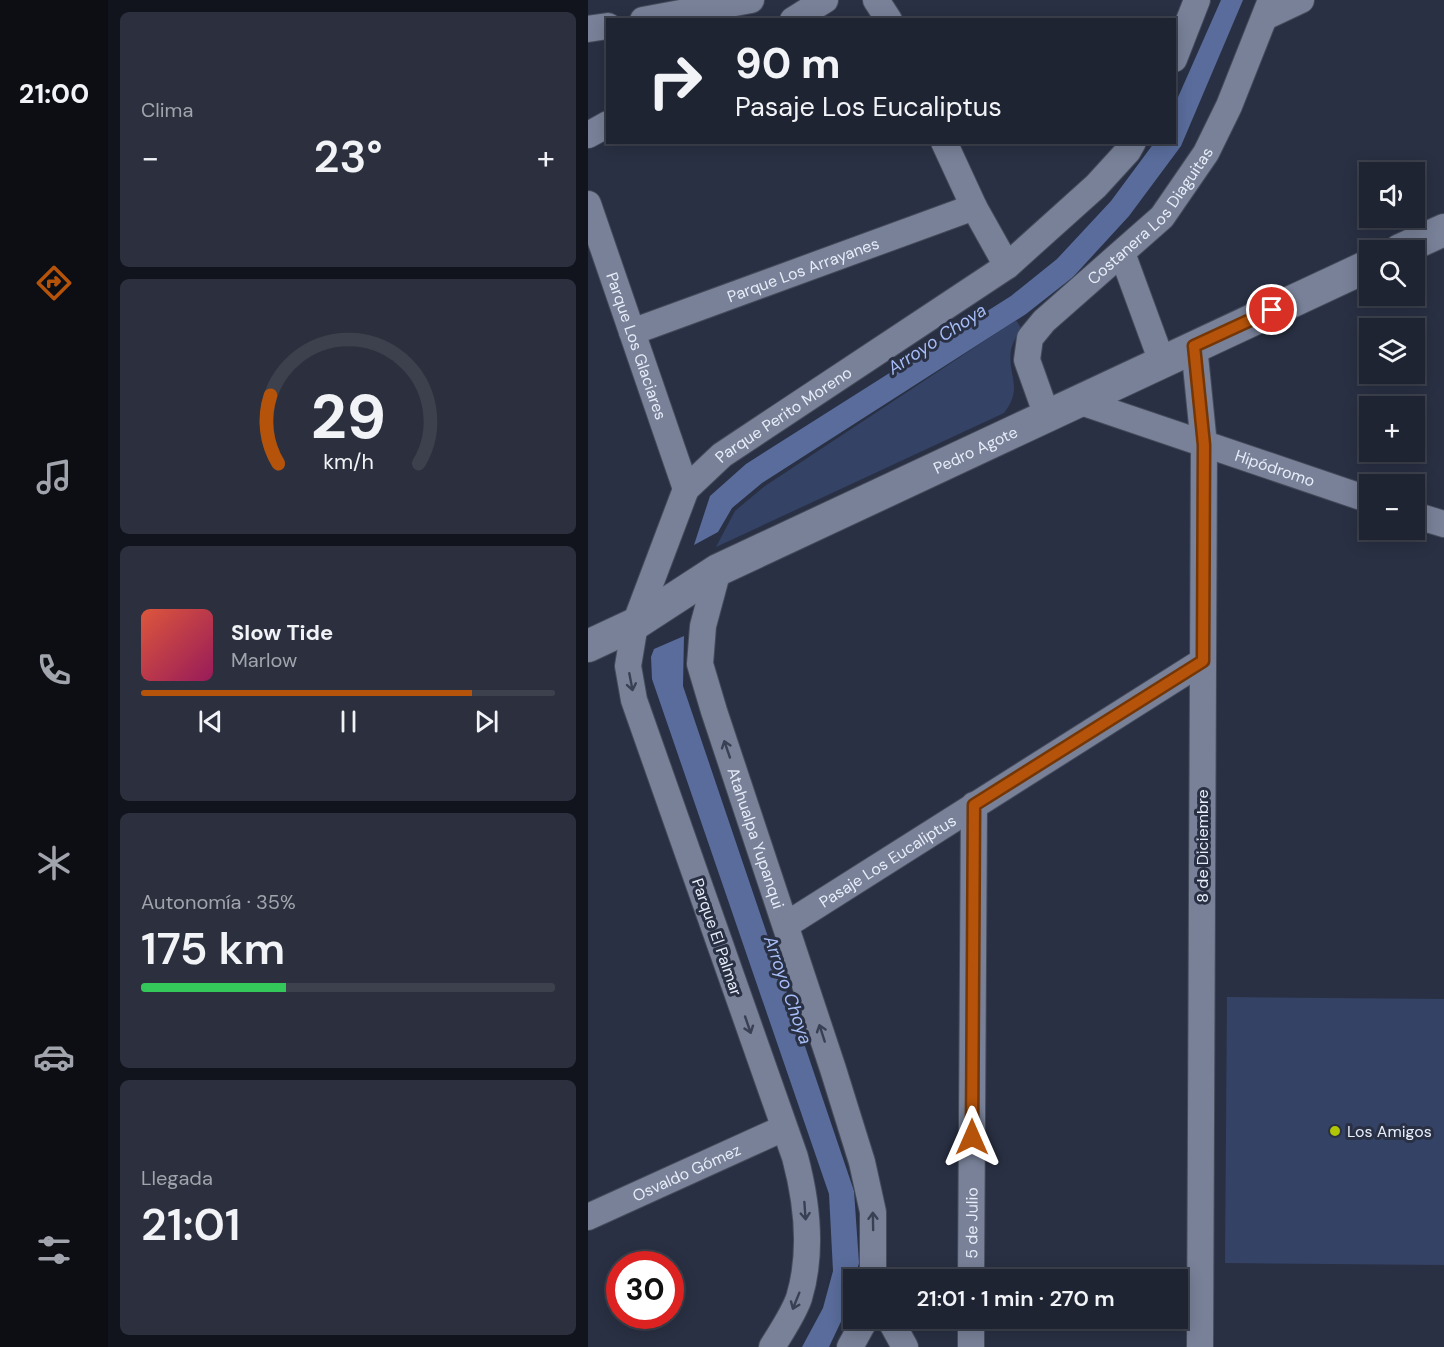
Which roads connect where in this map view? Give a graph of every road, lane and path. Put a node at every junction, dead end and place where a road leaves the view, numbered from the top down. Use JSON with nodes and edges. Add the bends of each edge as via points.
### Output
{"nodes":[{"id":1,"x":751,"y":0,"type":"edge"},
{"id":2,"x":825,"y":0,"type":"edge"},
{"id":3,"x":876,"y":0,"type":"edge"},
{"id":4,"x":1197,"y":0,"type":"edge"},
{"id":5,"x":1300,"y":0,"type":"edge"},
{"id":6,"x":1268,"y":8,"type":"edge"},
{"id":7,"x":654,"y":18,"type":"edge"},
{"id":8,"x":796,"y":18,"type":"edge"},
{"id":9,"x":888,"y":18,"type":"edge"},
{"id":10,"x":606,"y":26,"type":"edge"},
{"id":11,"x":588,"y":29,"type":"edge"},
{"id":12,"x":1176,"y":54,"type":"edge"},
{"id":13,"x":606,"y":125,"type":"edge"},
{"id":14,"x":588,"y":135,"type":"edge"},
{"id":15,"x":945,"y":144,"type":"edge"},
{"id":16,"x":1131,"y":144,"type":"edge"},
{"id":17,"x":588,"y":204,"type":"edge"},
{"id":18,"x":974,"y":207,"type":"junction"},
{"id":19,"x":1444,"y":230,"type":"edge"},
{"id":20,"x":1422,"y":240,"type":"edge"},
{"id":21,"x":1122,"y":253,"type":"junction"},
{"id":22,"x":1007,"y":266,"type":"junction"},
{"id":23,"x":1359,"y":270,"type":"edge"},
{"id":24,"x":632,"y":332,"type":"junction"},
{"id":25,"x":1194,"y":346,"type":"junction"},
{"id":26,"x":1162,"y":362,"type":"junction"},
{"id":27,"x":1078,"y":401,"type":"junction"},
{"id":28,"x":1047,"y":416,"type":"junction"},
{"id":29,"x":1204,"y":445,"type":"junction"},
{"id":30,"x":686,"y":489,"type":"junction"},
{"id":31,"x":1359,"y":496,"type":"edge"},
{"id":32,"x":1425,"y":518,"type":"edge"},
{"id":33,"x":1444,"y":524,"type":"edge"},
{"id":34,"x":718,"y":570,"type":"junction"},
{"id":35,"x":635,"y":624,"type":"junction"},
{"id":36,"x":588,"y":646,"type":"edge"},
{"id":37,"x":1203,"y":661,"type":"junction"},
{"id":38,"x":974,"y":805,"type":"junction"},
{"id":39,"x":786,"y":925,"type":"junction"},
{"id":40,"x":784,"y":1128,"type":"junction"},
{"id":41,"x":588,"y":1217,"type":"edge"},
{"id":42,"x":873,"y":1269,"type":"edge"},
{"id":43,"x":971,"y":1269,"type":"edge"},
{"id":44,"x":860,"y":1329,"type":"edge"},
{"id":45,"x":894,"y":1329,"type":"edge"},
{"id":46,"x":971,"y":1329,"type":"edge"},
{"id":47,"x":772,"y":1347,"type":"edge"},
{"id":48,"x":850,"y":1347,"type":"edge"},
{"id":49,"x":905,"y":1347,"type":"edge"},
{"id":50,"x":971,"y":1347,"type":"edge"},
{"id":51,"x":1200,"y":1347,"type":"edge"}],
"edges":[{"from":1,"to":7,"type":"street"},
{"from":2,"to":8,"type":"street"},
{"from":3,"to":9,"type":"street"},
{"from":4,"to":12,"type":"street"},
{"from":5,"to":6,"type":"street"},
{"from":6,"to":21,"type":"street","name":"Costanera Los Diaguitas","via":[[1206,153],[1162,217]]},
{"from":10,"to":11,"type":"street"},
{"from":13,"to":14,"type":"street"},
{"from":15,"to":18,"type":"street"},
{"from":16,"to":22,"type":"street","name":"Parque Perito Moreno","via":[[1096,186]]},
{"from":17,"to":24,"type":"street","name":"Parque Los Glaciares"},
{"from":18,"to":22,"type":"street"},
{"from":18,"to":24,"type":"street","name":"Parque Los Arrayanes"},
{"from":19,"to":20,"type":"street"},
{"from":21,"to":26,"type":"street"},
{"from":21,"to":28,"type":"street","name":"Costanera Los Diaguitas","via":[[1030,338],[1027,360]]},
{"from":22,"to":30,"type":"street","name":"Parque Perito Moreno","via":[[722,455]]},
{"from":23,"to":25,"type":"street","name":"Pedro Agote"},
{"from":24,"to":30,"type":"street","name":"Parque Los Glaciares"},
{"from":25,"to":26,"type":"street","name":"Pedro Agote"},
{"from":25,"to":29,"type":"street","name":"8 de Diciembre"},
{"from":26,"to":27,"type":"street","name":"Pedro Agote"},
{"from":27,"to":28,"type":"street","name":"Pedro Agote"},
{"from":27,"to":29,"type":"street","name":"Hipódromo"},
{"from":28,"to":34,"type":"street","name":"Pedro Agote"},
{"from":29,"to":31,"type":"street","name":"Hipódromo"},
{"from":29,"to":37,"type":"street","name":"8 de Diciembre"},
{"from":30,"to":35,"type":"street","name":"Parque Perito Moreno"},
{"from":32,"to":33,"type":"street"},
{"from":34,"to":35,"type":"street","name":"Pedro Agote"},
{"from":39,"to":34,"type":"street","name":"Atahualpa Yupanqui","one_way":true,"via":[[700,664],[703,626]]},
{"from":35,"to":36,"type":"street","name":"Pedro Agote"},
{"from":35,"to":40,"type":"street","name":"Parque El Palmar","one_way":true,"via":[[628,666],[634,700]]},
{"from":37,"to":38,"type":"street","name":"Pasaje Los Eucaliptus"},
{"from":37,"to":51,"type":"street","name":"8 de Diciembre"},
{"from":38,"to":39,"type":"street","name":"Pasaje Los Eucaliptus"},
{"from":38,"to":43,"type":"street","name":"5 de Julio"},
{"from":42,"to":39,"type":"street","name":"Atahualpa Yupanqui","one_way":true,"via":[[873,1212],[862,1162]]},
{"from":40,"to":41,"type":"street","name":"Osvaldo Gómez"},
{"from":40,"to":47,"type":"street","name":"Parque El Palmar","one_way":true,"via":[[804,1191],[808,1251],[798,1299]]},
{"from":44,"to":48,"type":"street"},
{"from":45,"to":49,"type":"street"},
{"from":46,"to":50,"type":"street"}]}
